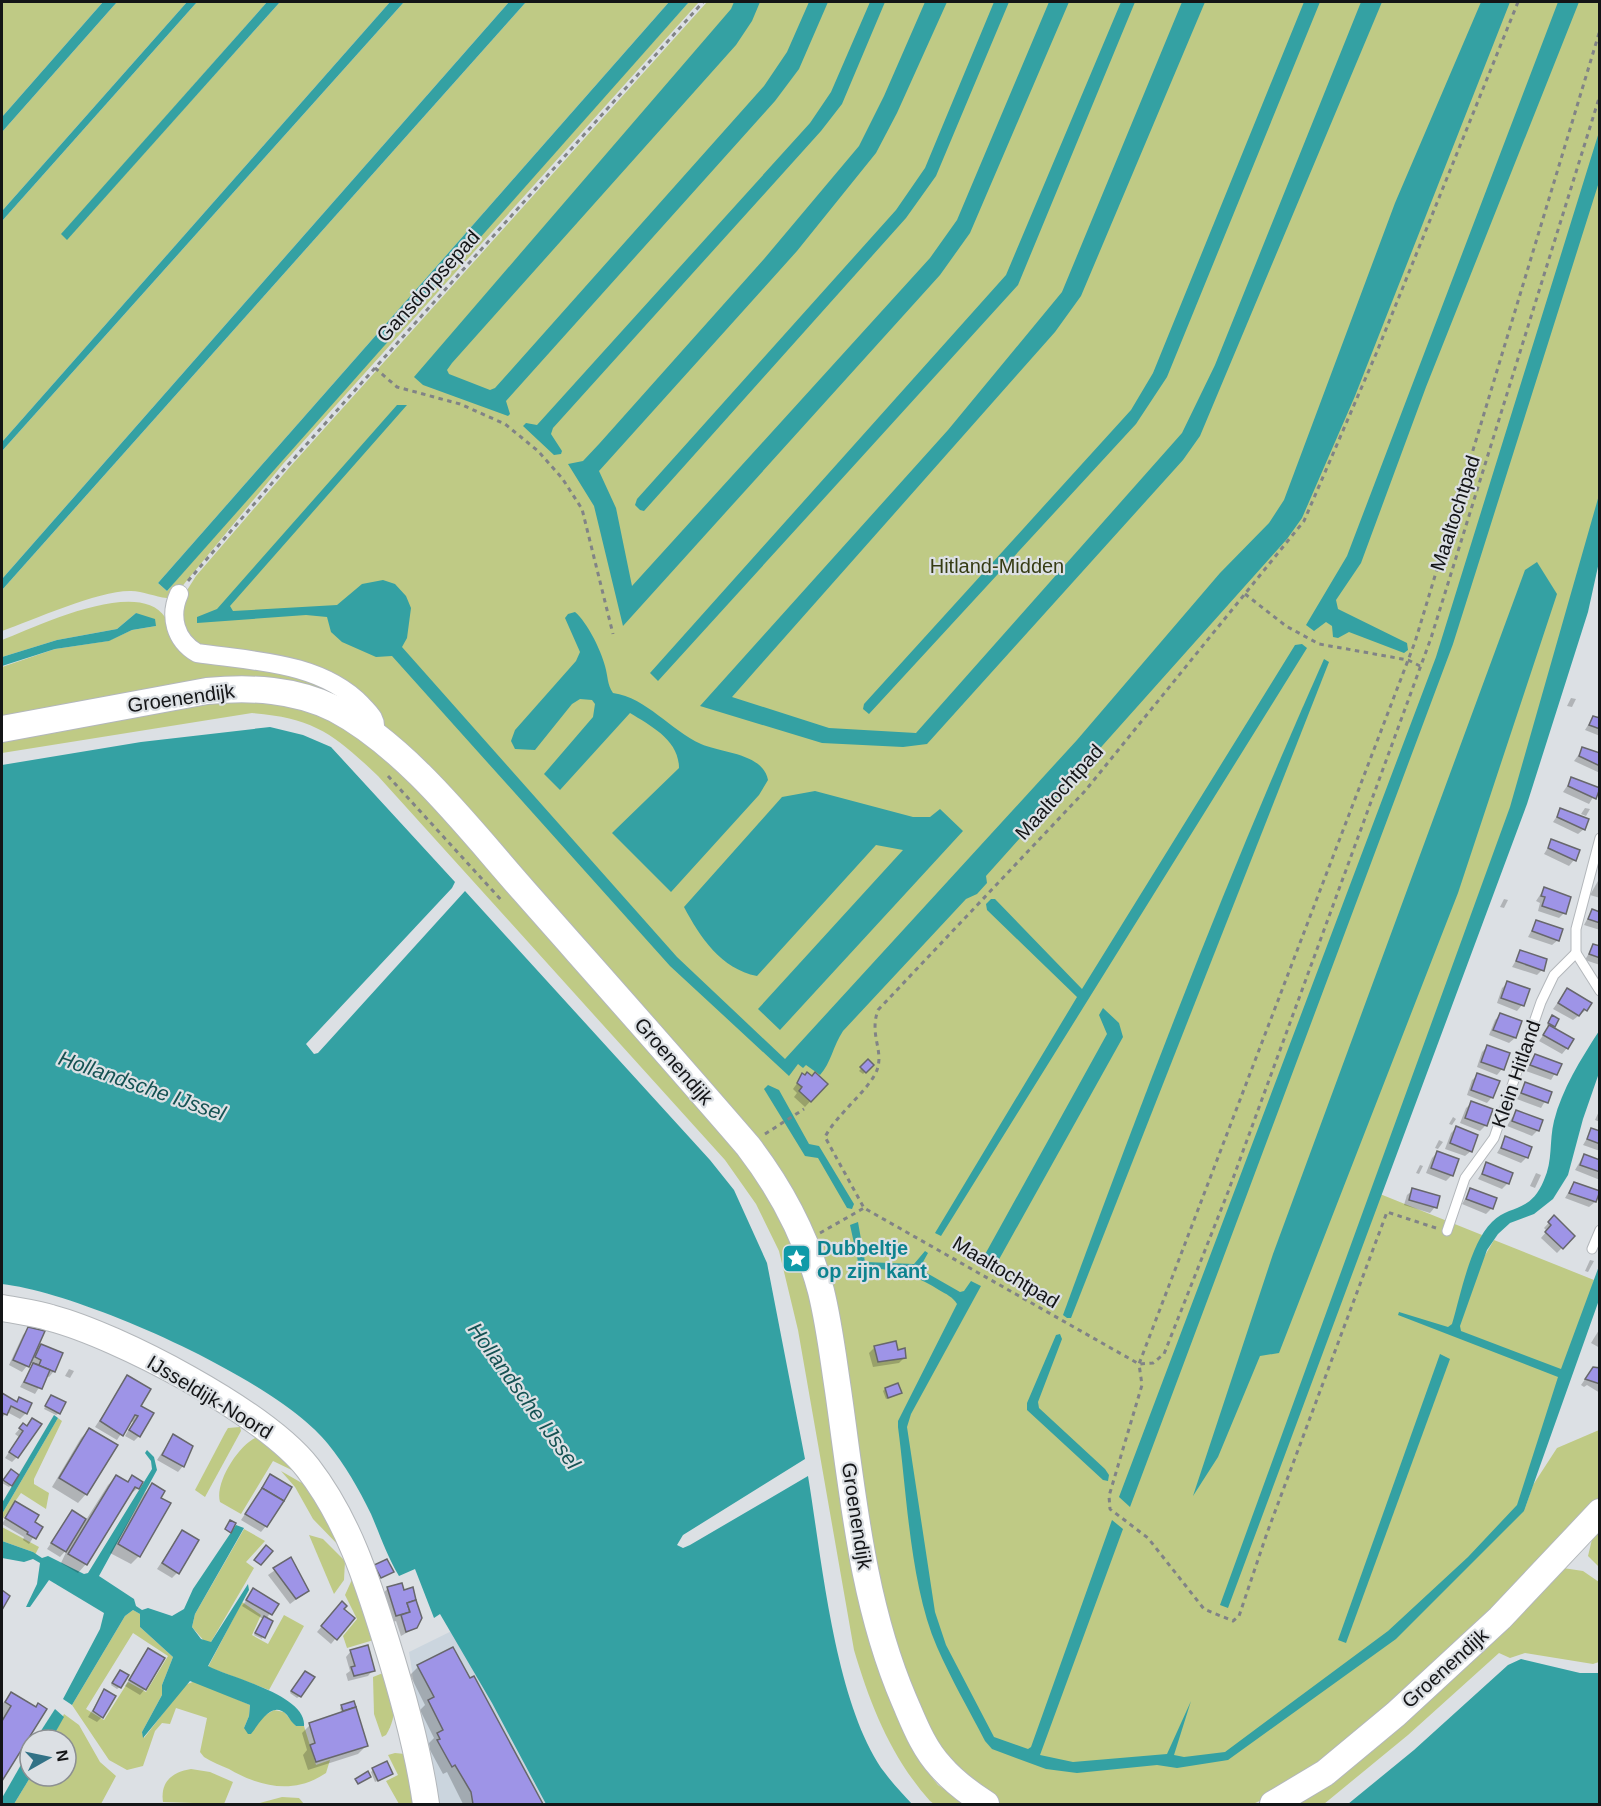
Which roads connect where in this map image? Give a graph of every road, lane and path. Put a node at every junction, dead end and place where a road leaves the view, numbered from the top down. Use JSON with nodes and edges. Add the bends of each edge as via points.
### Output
{"nodes":[{"id":1,"x":703,"y":2,"type":"edge"},
{"id":2,"x":1518,"y":2,"type":"edge"},
{"id":3,"x":1599,"y":30,"type":"edge"},
{"id":4,"x":1599,"y":95,"type":"edge"},
{"id":5,"x":375,"y":368,"type":"junction"},
{"id":6,"x":179,"y":594,"type":"joint"},
{"id":7,"x":1244,"y":594,"type":"junction"},
{"id":8,"x":613,"y":634,"type":"dead end"},
{"id":9,"x":1408,"y":660,"type":"junction"},
{"id":10,"x":1420,"y":666,"type":"junction"},
{"id":11,"x":2,"y":729,"type":"edge"},
{"id":12,"x":374,"y":733,"type":"junction"},
{"id":13,"x":383,"y":770,"type":"dead end"},
{"id":14,"x":1599,"y":838,"type":"edge"},
{"id":15,"x":511,"y":910,"type":"dead end"},
{"id":16,"x":1576,"y":953,"type":"junction"},
{"id":17,"x":1599,"y":991,"type":"edge"},
{"id":18,"x":804,"y":1109,"type":"dead end"},
{"id":19,"x":765,"y":1135,"type":"dead end"},
{"id":20,"x":864,"y":1208,"type":"junction"},
{"id":21,"x":830,"y":1228,"type":"dead end"},
{"id":22,"x":1599,"y":1230,"type":"edge"},
{"id":23,"x":1447,"y":1231,"type":"joint"},
{"id":24,"x":1592,"y":1249,"type":"dead end"},
{"id":25,"x":2,"y":1308,"type":"edge"},
{"id":26,"x":1139,"y":1364,"type":"junction"},
{"id":27,"x":1599,"y":1512,"type":"edge"},
{"id":28,"x":426,"y":1804,"type":"edge"},
{"id":29,"x":986,"y":1804,"type":"edge"},
{"id":30,"x":1274,"y":1804,"type":"edge"}],
"edges":[{"from":1,"to":5,"type":"path","name":"Gansdorpsepad"},
{"from":2,"to":7,"type":"path","name":"Maaltochtpad","via":[[1304,521]]},
{"from":3,"to":9,"type":"path"},
{"from":4,"to":10,"type":"path","name":"Maaltochtpad","via":[[1485,469]]},
{"from":5,"to":6,"type":"path","name":"Gansdorpsepad","via":[[239,520]]},
{"from":5,"to":8,"type":"path","via":[[397,387],[460,404],[505,424],[538,451],[582,509]]},
{"from":6,"to":12,"type":"street","via":[[173,607],[175,625],[188,648],[197,653],[278,664],[319,677],[366,709],[375,722]]},
{"from":7,"to":9,"type":"path","via":[[1286,626],[1319,644]]},
{"from":7,"to":20,"type":"path","name":"Maaltochtpad","via":[[1085,790],[878,1010],[873,1025],[879,1058],[876,1072],[825,1137]]},
{"from":9,"to":10,"type":"path"},
{"from":9,"to":26,"type":"path"},
{"from":10,"to":26,"type":"path","name":"Maaltochtpad","via":[[1228,1192],[1164,1354],[1153,1362]]},
{"from":11,"to":12,"type":"street","name":"Groenendijk","via":[[235,689],[307,697]]},
{"from":12,"to":29,"type":"street","name":"Groenendijk","via":[[469,829],[769,1173],[803,1242],[821,1291],[864,1569],[875,1620],[895,1679],[919,1735],[939,1766],[962,1789]]},
{"from":13,"to":15,"type":"path"},
{"from":14,"to":16,"type":"lane","via":[[1576,928]]},
{"from":16,"to":17,"type":"lane"},
{"from":16,"to":23,"type":"lane","name":"Klein Hitland","via":[[1554,975],[1541,1002],[1494,1138],[1465,1178]]},
{"from":18,"to":19,"type":"path"},
{"from":20,"to":21,"type":"path"},
{"from":20,"to":26,"type":"path","name":"Maaltochtpad"},
{"from":22,"to":24,"type":"lane"},
{"from":23,"to":26,"type":"path","via":[[1387,1212],[1239,1616],[1233,1621],[1204,1609],[1148,1538],[1110,1509],[1109,1496],[1142,1385]]},
{"from":25,"to":28,"type":"street","name":"IJsseldijk-Noord","via":[[52,1318],[159,1365],[266,1429],[307,1468],[346,1528],[368,1582],[414,1735]]},
{"from":27,"to":30,"type":"street","name":"Groenendijk","via":[[1500,1618],[1396,1713],[1325,1773]]}]}
